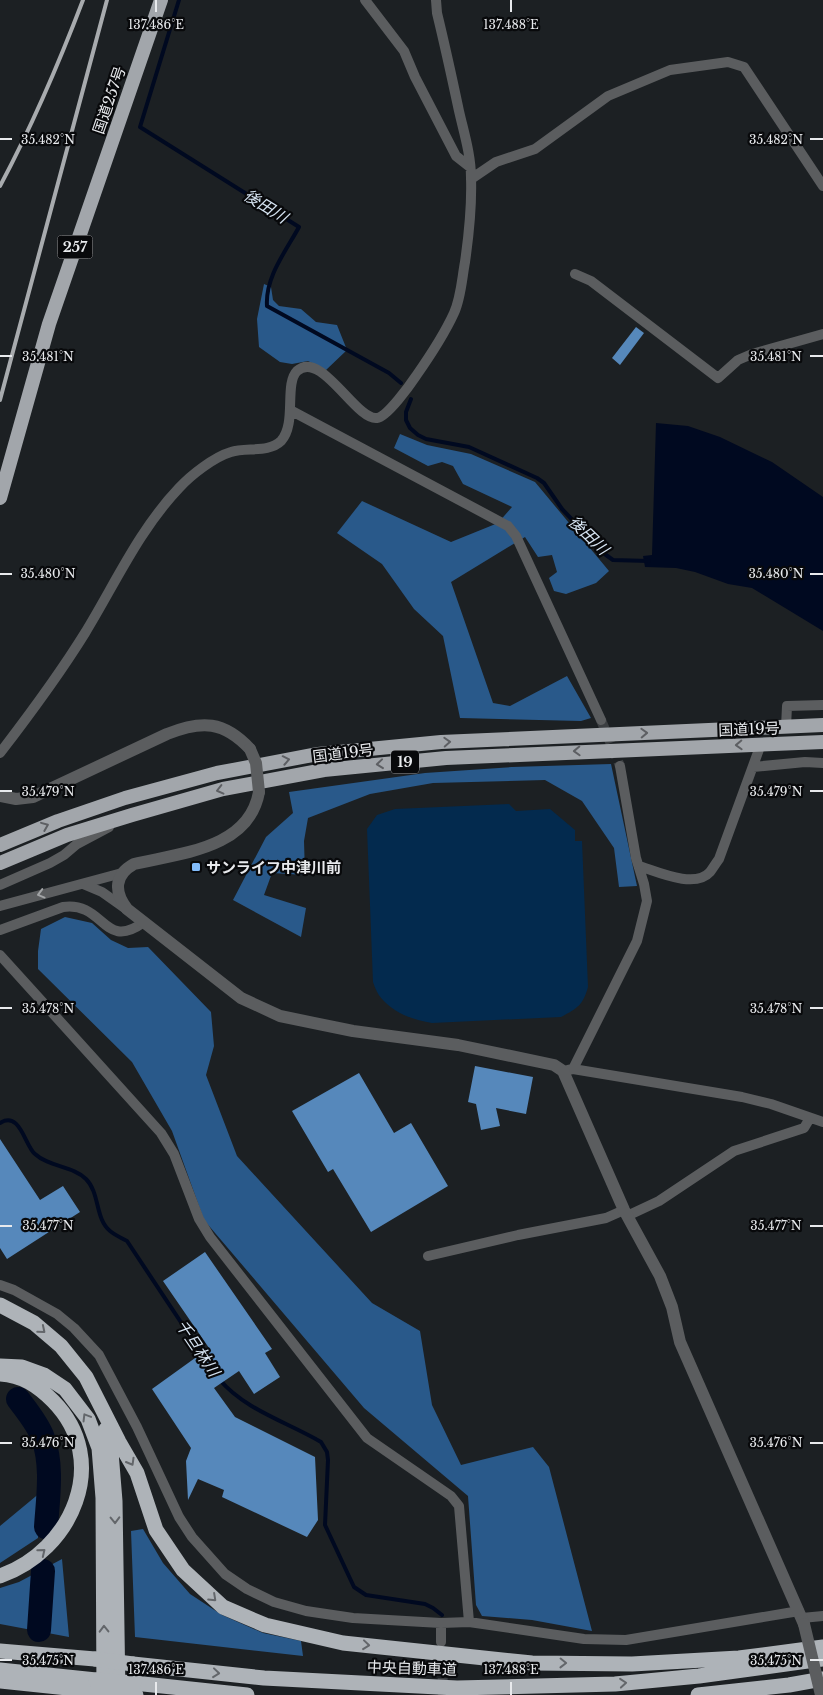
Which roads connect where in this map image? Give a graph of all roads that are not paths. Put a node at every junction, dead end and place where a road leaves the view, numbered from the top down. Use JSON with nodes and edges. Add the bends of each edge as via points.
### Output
{"nodes":[{"id":1,"x":161,"y":0,"type":"edge"},
{"id":2,"x":365,"y":0,"type":"edge"},
{"id":3,"x":436,"y":0,"type":"edge"},
{"id":4,"x":470,"y":167,"type":"junction"},
{"id":5,"x":471,"y":179,"type":"junction"},
{"id":6,"x":823,"y":186,"type":"edge"},
{"id":7,"x":575,"y":274,"type":"dead end"},
{"id":8,"x":823,"y":334,"type":"edge"},
{"id":9,"x":290,"y":410,"type":"junction"},
{"id":10,"x":0,"y":498,"type":"edge"},
{"id":11,"x":823,"y":705,"type":"edge"},
{"id":12,"x":601,"y":720,"type":"tunnel mouth"},
{"id":13,"x":823,"y":725,"type":"edge"},
{"id":14,"x":786,"y":727,"type":"junction"},
{"id":15,"x":823,"y":742,"type":"edge"},
{"id":16,"x":761,"y":744,"type":"junction"},
{"id":17,"x":0,"y":754,"type":"edge"},
{"id":18,"x":823,"y":763,"type":"edge"},
{"id":19,"x":620,"y":766,"type":"tunnel mouth"},
{"id":20,"x":753,"y":767,"type":"junction"},
{"id":21,"x":0,"y":796,"type":"edge"},
{"id":22,"x":132,"y":815,"type":"junction"},
{"id":23,"x":0,"y":845,"type":"edge"},
{"id":24,"x":0,"y":863,"type":"edge"},
{"id":25,"x":639,"y":866,"type":"junction"},
{"id":26,"x":122,"y":873,"type":"junction"},
{"id":27,"x":82,"y":883,"type":"junction"},
{"id":28,"x":0,"y":885,"type":"edge"},
{"id":29,"x":0,"y":906,"type":"edge"},
{"id":30,"x":127,"y":909,"type":"junction"},
{"id":31,"x":144,"y":922,"type":"junction"},
{"id":32,"x":0,"y":930,"type":"edge"},
{"id":33,"x":0,"y":955,"type":"edge"},
{"id":34,"x":568,"y":1070,"type":"junction"},
{"id":35,"x":810,"y":1118,"type":"junction"},
{"id":36,"x":823,"y":1122,"type":"edge"},
{"id":37,"x":625,"y":1213,"type":"junction"},
{"id":38,"x":428,"y":1256,"type":"dead end"},
{"id":39,"x":0,"y":1285,"type":"edge"},
{"id":40,"x":0,"y":1305,"type":"edge"},
{"id":41,"x":0,"y":1366,"type":"edge"},
{"id":42,"x":0,"y":1374,"type":"edge"},
{"id":43,"x":99,"y":1403,"type":"junction"},
{"id":44,"x":0,"y":1576,"type":"edge"},
{"id":45,"x":823,"y":1616,"type":"edge"},
{"id":46,"x":802,"y":1618,"type":"junction"},
{"id":47,"x":470,"y":1622,"type":"junction"},
{"id":48,"x":440,"y":1623,"type":"junction"},
{"id":49,"x":441,"y":1642,"type":"tunnel mouth"},
{"id":50,"x":823,"y":1648,"type":"edge"},
{"id":51,"x":0,"y":1650,"type":"edge"},
{"id":52,"x":823,"y":1659,"type":"edge"},
{"id":53,"x":0,"y":1670,"type":"edge"},
{"id":54,"x":823,"y":1679,"type":"edge"},
{"id":55,"x":0,"y":1681,"type":"edge"},
{"id":56,"x":823,"y":1685,"type":"edge"},
{"id":57,"x":99,"y":1688,"type":"edge"},
{"id":58,"x":136,"y":1691,"type":"edge"},
{"id":59,"x":118,"y":1695,"type":"edge"},
{"id":60,"x":246,"y":1695,"type":"edge"},
{"id":61,"x":698,"y":1695,"type":"edge"},
{"id":62,"x":778,"y":1695,"type":"edge"},
{"id":63,"x":821,"y":1695,"type":"edge"}],
"edges":[{"from":1,"to":10,"type":"highway","name":"国道257号","number":"257","via":[[49,324]]},
{"from":2,"to":4,"type":"street","via":[[404,50],[456,156]]},
{"from":3,"to":4,"type":"street"},
{"from":4,"to":5,"type":"street"},
{"from":5,"to":6,"type":"street","via":[[496,162],[534,149],[608,96],[670,70],[728,62],[744,67]]},
{"from":5,"to":9,"type":"street","via":[[470,229],[456,310],[414,379],[391,408],[376,419],[364,413],[320,372],[306,367],[296,372],[293,380]]},
{"from":7,"to":8,"type":"street","via":[[590,281],[718,378],[738,360],[752,354]]},
{"from":9,"to":12,"type":"street","via":[[508,526],[516,536]]},
{"from":9,"to":17,"type":"street","via":[[288,429],[277,445],[227,452],[180,488],[147,528],[57,677]]},
{"from":11,"to":14,"type":"street","via":[[788,706]]},
{"from":13,"to":14,"type":"highway","name":"国道19号","number":"19"},
{"from":23,"to":14,"type":"highway","name":"国道19号","number":"19","one_way":true,"via":[[125,798],[217,773],[318,754],[441,742]]},
{"from":15,"to":16,"type":"highway","name":"国道19号","number":"19"},
{"from":16,"to":20,"type":"street"},
{"from":16,"to":22,"type":"highway","name":"国道19号","number":"19","one_way":true,"via":[[446,758],[324,770],[223,789]]},
{"from":18,"to":20,"type":"street"},
{"from":19,"to":25,"type":"street"},
{"from":20,"to":25,"type":"street","via":[[718,858],[709,873],[690,880]]},
{"from":21,"to":26,"type":"street","bridge":true,"via":[[16,799],[33,797],[182,728],[213,725],[241,739],[256,763],[259,792],[253,812],[245,824],[216,843],[134,864]]},
{"from":22,"to":24,"type":"highway","name":"国道19号","number":"19","via":[[67,835]]},
{"from":22,"to":28,"type":"street","via":[[50,863]]},
{"from":25,"to":34,"type":"street","via":[[646,901],[638,941]]},
{"from":26,"to":27,"type":"street"},
{"from":26,"to":30,"type":"street","via":[[119,896]]},
{"from":27,"to":29,"type":"street","one_way":true},
{"from":27,"to":30,"type":"street"},
{"from":30,"to":31,"type":"street"},
{"from":31,"to":32,"type":"street","via":[[130,931],[116,932],[86,909],[72,906]]},
{"from":31,"to":34,"type":"street","via":[[241,998],[280,1016],[353,1031],[458,1045],[554,1064]]},
{"from":33,"to":47,"type":"street","via":[[160,1133],[174,1154],[199,1219],[210,1237],[368,1438],[451,1496],[459,1506]]},
{"from":34,"to":35,"type":"street","via":[[742,1097]]},
{"from":34,"to":37,"type":"street"},
{"from":35,"to":36,"type":"street"},
{"from":35,"to":37,"type":"street","via":[[804,1128],[734,1151],[659,1201]]},
{"from":37,"to":38,"type":"street"},
{"from":37,"to":46,"type":"street","via":[[660,1276],[680,1342]]},
{"from":39,"to":48,"type":"street","via":[[57,1314],[99,1355],[179,1517],[225,1574],[274,1602],[306,1611],[353,1618]]},
{"from":40,"to":43,"type":"highway","one_way":true,"via":[[34,1323],[61,1346],[86,1377]]},
{"from":57,"to":41,"type":"highway","one_way":true,"via":[[103,1498],[99,1448],[88,1419],[65,1388],[22,1367]]},
{"from":44,"to":42,"type":"highway","one_way":true,"via":[[15,1571],[44,1551],[60,1533],[73,1509],[81,1479],[74,1430],[64,1412],[31,1382]]},
{"from":43,"to":50,"type":"highway","one_way":true,"via":[[137,1473],[156,1530],[184,1570],[224,1607],[264,1625],[342,1643],[532,1663],[632,1664],[739,1658]]},
{"from":43,"to":59,"type":"highway","one_way":true,"via":[[111,1452],[115,1501]]},
{"from":45,"to":46,"type":"street"},
{"from":46,"to":47,"type":"street","via":[[626,1640],[584,1639]]},
{"from":46,"to":63,"type":"street","bridge":true},
{"from":47,"to":48,"type":"street"},
{"from":48,"to":49,"type":"street"},
{"from":51,"to":52,"type":"highway","name":"中央自動車道","one_way":true,"bridge":true,"via":[[264,1678],[457,1688],[615,1684]]},
{"from":53,"to":57,"type":"highway"},
{"from":54,"to":61,"type":"highway"},
{"from":55,"to":57,"type":"highway"},
{"from":56,"to":62,"type":"highway"},
{"from":57,"to":58,"type":"highway","bridge":true},
{"from":58,"to":60,"type":"highway"}]}
